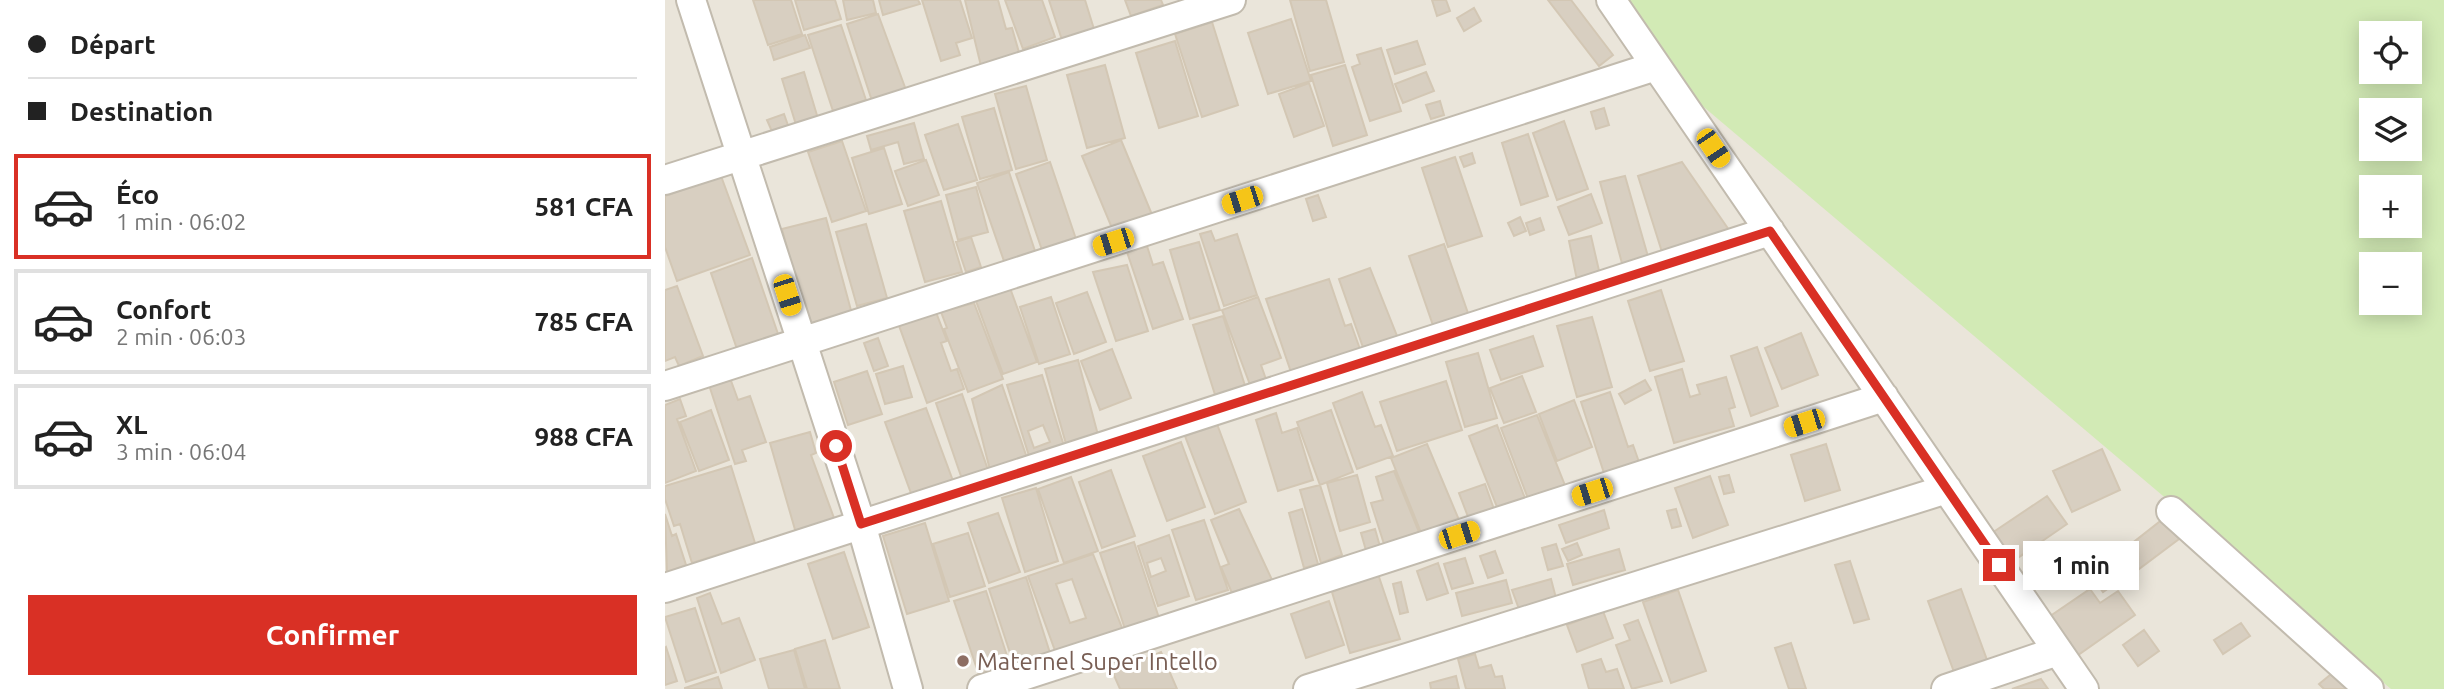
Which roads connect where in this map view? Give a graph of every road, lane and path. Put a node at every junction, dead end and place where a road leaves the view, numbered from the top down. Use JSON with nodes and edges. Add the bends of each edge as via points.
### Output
{"nodes":[{"id":1,"x":691,"y":0,"type":"edge"},
{"id":2,"x":1231,"y":0,"type":"edge"},
{"id":3,"x":1611,"y":0,"type":"edge"},
{"id":4,"x":1656,"y":66,"type":"junction"},
{"id":5,"x":741,"y":156,"type":"junction"},
{"id":6,"x":665,"y":180,"type":"edge"},
{"id":7,"x":1770,"y":231,"type":"junction"},
{"id":8,"x":802,"y":342,"type":"junction"},
{"id":9,"x":665,"y":386,"type":"edge"},
{"id":10,"x":1884,"y":397,"type":"junction"},
{"id":11,"x":1947,"y":489,"type":"junction"},
{"id":12,"x":2171,"y":512,"type":"dead end"},
{"id":13,"x":861,"y":524,"type":"junction"},
{"id":14,"x":665,"y":587,"type":"edge"},
{"id":15,"x":2058,"y":651,"type":"junction"},
{"id":16,"x":1367,"y":680,"type":"edge"},
{"id":17,"x":908,"y":689,"type":"edge"},
{"id":18,"x":982,"y":689,"type":"edge"},
{"id":19,"x":1308,"y":689,"type":"edge"},
{"id":20,"x":1946,"y":689,"type":"edge"},
{"id":21,"x":2084,"y":689,"type":"edge"},
{"id":22,"x":2369,"y":689,"type":"edge"}],
"edges":[{"from":1,"to":5,"type":"street"},
{"from":2,"to":5,"type":"street"},
{"from":3,"to":4,"type":"street"},
{"from":4,"to":7,"type":"street"},
{"from":4,"to":8,"type":"street"},
{"from":5,"to":6,"type":"street"},
{"from":5,"to":8,"type":"street"},
{"from":7,"to":10,"type":"street"},
{"from":7,"to":13,"type":"street"},
{"from":8,"to":9,"type":"street"},
{"from":8,"to":13,"type":"street"},
{"from":10,"to":11,"type":"street"},
{"from":10,"to":18,"type":"street"},
{"from":11,"to":15,"type":"street"},
{"from":11,"to":16,"type":"street"},
{"from":12,"to":22,"type":"street"},
{"from":13,"to":14,"type":"street"},
{"from":13,"to":17,"type":"street"},
{"from":15,"to":20,"type":"street"},
{"from":15,"to":21,"type":"street"},
{"from":16,"to":19,"type":"street"}]}
